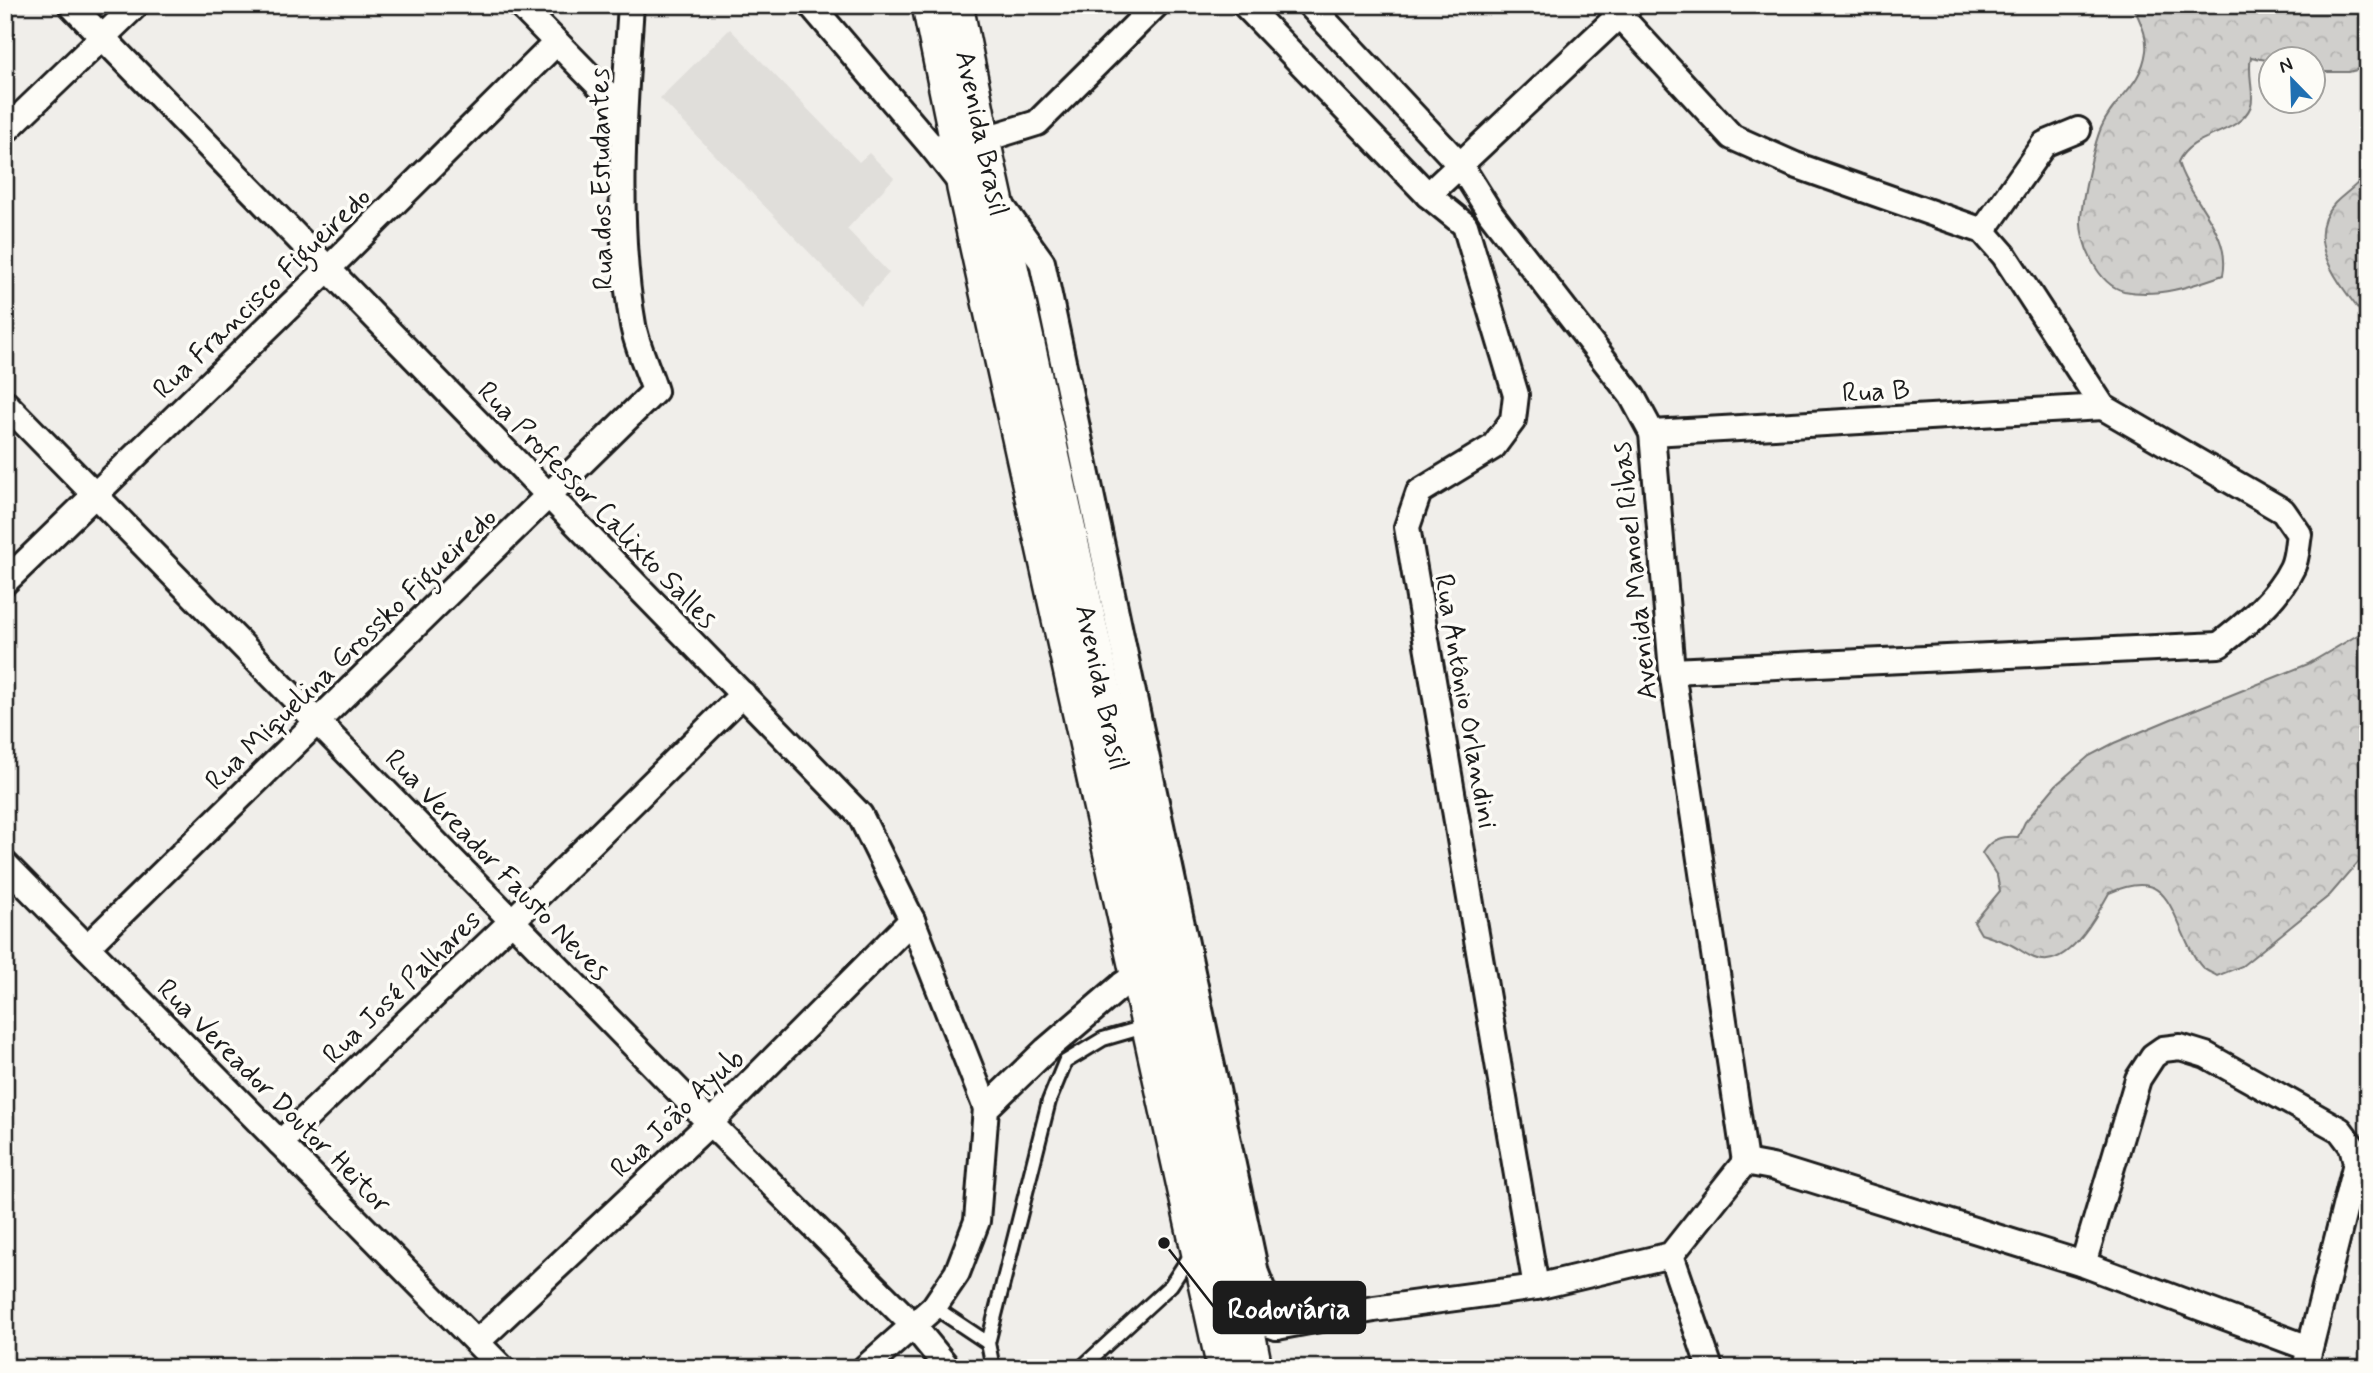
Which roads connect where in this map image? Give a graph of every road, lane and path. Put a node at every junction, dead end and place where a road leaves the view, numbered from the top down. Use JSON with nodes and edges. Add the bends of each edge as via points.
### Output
{"nodes":[{"id":1,"x":71,"y":5,"type":"edge"},
{"id":2,"x":136,"y":5,"type":"edge"},
{"id":3,"x":520,"y":5,"type":"edge"},
{"id":4,"x":631,"y":5,"type":"edge"},
{"id":5,"x":811,"y":5,"type":"edge"},
{"id":6,"x":930,"y":5,"type":"edge"},
{"id":7,"x":955,"y":5,"type":"edge"},
{"id":8,"x":1156,"y":5,"type":"edge"},
{"id":9,"x":1245,"y":5,"type":"edge"},
{"id":10,"x":1310,"y":5,"type":"edge"},
{"id":11,"x":1620,"y":9,"type":"edge"},
{"id":12,"x":102,"y":37,"type":"junction"},
{"id":13,"x":556,"y":43,"type":"junction"},
{"id":14,"x":624,"y":111,"type":"junction"},
{"id":15,"x":2078,"y":130,"type":"dead end"},
{"id":16,"x":5,"y":131,"type":"edge"},
{"id":17,"x":958,"y":143,"type":"junction"},
{"id":18,"x":1461,"y":166,"type":"junction"},
{"id":19,"x":965,"y":188,"type":"junction"},
{"id":20,"x":1429,"y":195,"type":"junction"},
{"id":21,"x":998,"y":201,"type":"junction"},
{"id":22,"x":1491,"y":214,"type":"junction"},
{"id":23,"x":1465,"y":225,"type":"junction"},
{"id":24,"x":1983,"y":231,"type":"junction"},
{"id":25,"x":328,"y":269,"type":"junction"},
{"id":26,"x":655,"y":391,"type":"joint"},
{"id":27,"x":5,"y":403,"type":"edge"},
{"id":28,"x":2103,"y":407,"type":"junction"},
{"id":29,"x":1652,"y":433,"type":"junction"},
{"id":30,"x":94,"y":495,"type":"junction"},
{"id":31,"x":549,"y":495,"type":"junction"},
{"id":32,"x":5,"y":582,"type":"edge"},
{"id":33,"x":1672,"y":671,"type":"junction"},
{"id":34,"x":743,"y":694,"type":"junction"},
{"id":35,"x":317,"y":721,"type":"junction"},
{"id":36,"x":5,"y":864,"type":"edge"},
{"id":37,"x":1138,"y":913,"type":"junction"},
{"id":38,"x":912,"y":920,"type":"junction"},
{"id":39,"x":512,"y":921,"type":"junction"},
{"id":40,"x":87,"y":947,"type":"junction"},
{"id":41,"x":1165,"y":964,"type":"junction"},
{"id":42,"x":1151,"y":1030,"type":"junction"},
{"id":43,"x":986,"y":1108,"type":"junction"},
{"id":44,"x":710,"y":1123,"type":"junction"},
{"id":45,"x":280,"y":1143,"type":"junction"},
{"id":46,"x":1745,"y":1162,"type":"junction"},
{"id":47,"x":1671,"y":1255,"type":"junction"},
{"id":48,"x":2083,"y":1264,"type":"junction"},
{"id":49,"x":1229,"y":1281,"type":"junction"},
{"id":50,"x":1536,"y":1287,"type":"junction"},
{"id":51,"x":934,"y":1307,"type":"junction"},
{"id":52,"x":1246,"y":1321,"type":"junction"},
{"id":53,"x":912,"y":1324,"type":"junction"},
{"id":54,"x":477,"y":1342,"type":"junction"},
{"id":55,"x":988,"y":1343,"type":"junction"},
{"id":56,"x":2307,"y":1358,"type":"edge"},
{"id":57,"x":502,"y":1368,"type":"edge"},
{"id":58,"x":865,"y":1368,"type":"edge"},
{"id":59,"x":948,"y":1368,"type":"edge"},
{"id":60,"x":993,"y":1368,"type":"edge"},
{"id":61,"x":1081,"y":1368,"type":"edge"},
{"id":62,"x":1225,"y":1368,"type":"edge"},
{"id":63,"x":1254,"y":1368,"type":"edge"},
{"id":64,"x":1710,"y":1368,"type":"edge"}],
"edges":[{"from":1,"to":12,"type":"street","name":"Rua Professor Calixto Salles"},
{"from":2,"to":12,"type":"street"},
{"from":3,"to":13,"type":"street"},
{"from":4,"to":14,"type":"street","name":"Rua dos Estudantes"},
{"from":5,"to":17,"type":"street"},
{"from":6,"to":17,"type":"main road","name":"Avenida Brasil"},
{"from":7,"to":17,"type":"main road","name":"Avenida Brasil"},
{"from":8,"to":17,"type":"street","via":[[1037,123]]},
{"from":9,"to":20,"type":"street"},
{"from":10,"to":18,"type":"street","name":"Avenida Manoel Ribas"},
{"from":11,"to":18,"type":"street"},
{"from":11,"to":24,"type":"street","via":[[1732,137],[1795,165]]},
{"from":12,"to":16,"type":"street"},
{"from":12,"to":25,"type":"street","name":"Rua Professor Calixto Salles"},
{"from":13,"to":14,"type":"street"},
{"from":13,"to":25,"type":"street","name":"Rua Francisco Figueiredo"},
{"from":14,"to":26,"type":"street","name":"Rua dos Estudantes","via":[[625,245],[634,327]]},
{"from":15,"to":24,"type":"street","via":[[2044,144]]},
{"from":17,"to":19,"type":"main road","name":"Avenida Brasil"},
{"from":17,"to":21,"type":"main road","name":"Avenida Brasil"},
{"from":18,"to":20,"type":"street"},
{"from":18,"to":22,"type":"street","name":"Avenida Manoel Ribas"},
{"from":19,"to":21,"type":"street"},
{"from":19,"to":37,"type":"main road","name":"Avenida Brasil"},
{"from":20,"to":23,"type":"street"},
{"from":21,"to":37,"type":"main road","name":"Avenida Brasil"},
{"from":21,"to":41,"type":"street","via":[[1042,262]]},
{"from":22,"to":23,"type":"street"},
{"from":22,"to":29,"type":"street","name":"Avenida Manoel Ribas","via":[[1632,396]]},
{"from":23,"to":50,"type":"street","name":"Rua Antônio Orlandini","via":[[1516,395],[1513,420],[1493,447],[1419,492],[1407,527]]},
{"from":24,"to":28,"type":"street","via":[[2004,255]]},
{"from":25,"to":30,"type":"street","name":"Rua Francisco Figueiredo"},
{"from":25,"to":31,"type":"street","name":"Rua Professor Calixto Salles"},
{"from":26,"to":31,"type":"street","name":"Rua Miquelina Grossko Figueiredo"},
{"from":27,"to":30,"type":"street","name":"Rua Vereador Fausto Neves"},
{"from":28,"to":29,"type":"street","name":"Rua B"},
{"from":28,"to":33,"type":"street","via":[[2283,511],[2299,534],[2293,566],[2280,587],[2219,645]]},
{"from":29,"to":33,"type":"street","name":"Avenida Manoel Ribas"},
{"from":30,"to":32,"type":"street","name":"Rua Francisco Figueiredo"},
{"from":30,"to":35,"type":"street","name":"Rua Vereador Fausto Neves"},
{"from":31,"to":34,"type":"street","name":"Rua Professor Calixto Salles"},
{"from":31,"to":35,"type":"street","name":"Rua Miquelina Grossko Figueiredo"},
{"from":33,"to":46,"type":"street","name":"Avenida Manoel Ribas"},
{"from":34,"to":38,"type":"street","name":"Rua Professor Calixto Salles","via":[[860,815]]},
{"from":34,"to":39,"type":"street","name":"Rua José Palhares"},
{"from":35,"to":39,"type":"street","name":"Rua Vereador Fausto Neves"},
{"from":35,"to":40,"type":"street","name":"Rua Miquelina Grossko Figueiredo"},
{"from":36,"to":40,"type":"street","name":"Rua Vereador Doutor Heitor"},
{"from":37,"to":41,"type":"main road","name":"Avenida Brasil"},
{"from":38,"to":43,"type":"street","name":"Rua Professor Calixto Salles"},
{"from":38,"to":44,"type":"street","name":"Rua João Ayub"},
{"from":39,"to":44,"type":"street","name":"Rua Vereador Fausto Neves"},
{"from":39,"to":45,"type":"street","name":"Rua José Palhares"},
{"from":40,"to":45,"type":"street","name":"Rua Vereador Doutor Heitor"},
{"from":41,"to":42,"type":"main road","name":"Avenida Brasil"},
{"from":41,"to":43,"type":"street","via":[[1046,1049]]},
{"from":41,"to":49,"type":"main road","name":"Avenida Brasil"},
{"from":42,"to":49,"type":"main road","name":"Avenida Brasil"},
{"from":42,"to":55,"type":"lane","via":[[1103,1039],[1065,1062],[1049,1101]]},
{"from":43,"to":51,"type":"street","via":[[976,1221],[957,1273]]},
{"from":44,"to":53,"type":"street","name":"Rua Vereador Fausto Neves"},
{"from":44,"to":54,"type":"street","name":"Rua João Ayub"},
{"from":45,"to":54,"type":"street","name":"Rua Vereador Doutor Heitor"},
{"from":46,"to":47,"type":"street"},
{"from":46,"to":48,"type":"street"},
{"from":47,"to":50,"type":"street"},
{"from":47,"to":64,"type":"street"},
{"from":48,"to":56,"type":"street"},
{"from":48,"to":56,"type":"street","via":[[2138,1079],[2163,1049],[2180,1047],[2206,1055],[2340,1130],[2352,1146],[2356,1163]]},
{"from":49,"to":52,"type":"main road","name":"Avenida Brasil"},
{"from":49,"to":52,"type":"street"},
{"from":49,"to":61,"type":"lane","via":[[1194,1249],[1171,1285]]},
{"from":50,"to":52,"type":"street"},
{"from":51,"to":53,"type":"street"},
{"from":51,"to":55,"type":"lane"},
{"from":52,"to":62,"type":"main road","name":"Avenida Brasil"},
{"from":52,"to":63,"type":"main road","name":"Avenida Brasil"},
{"from":53,"to":58,"type":"street"},
{"from":53,"to":59,"type":"street","name":"Rua Vereador Fausto Neves"},
{"from":54,"to":57,"type":"street","name":"Rua Vereador Doutor Heitor"},
{"from":55,"to":60,"type":"lane"}]}
